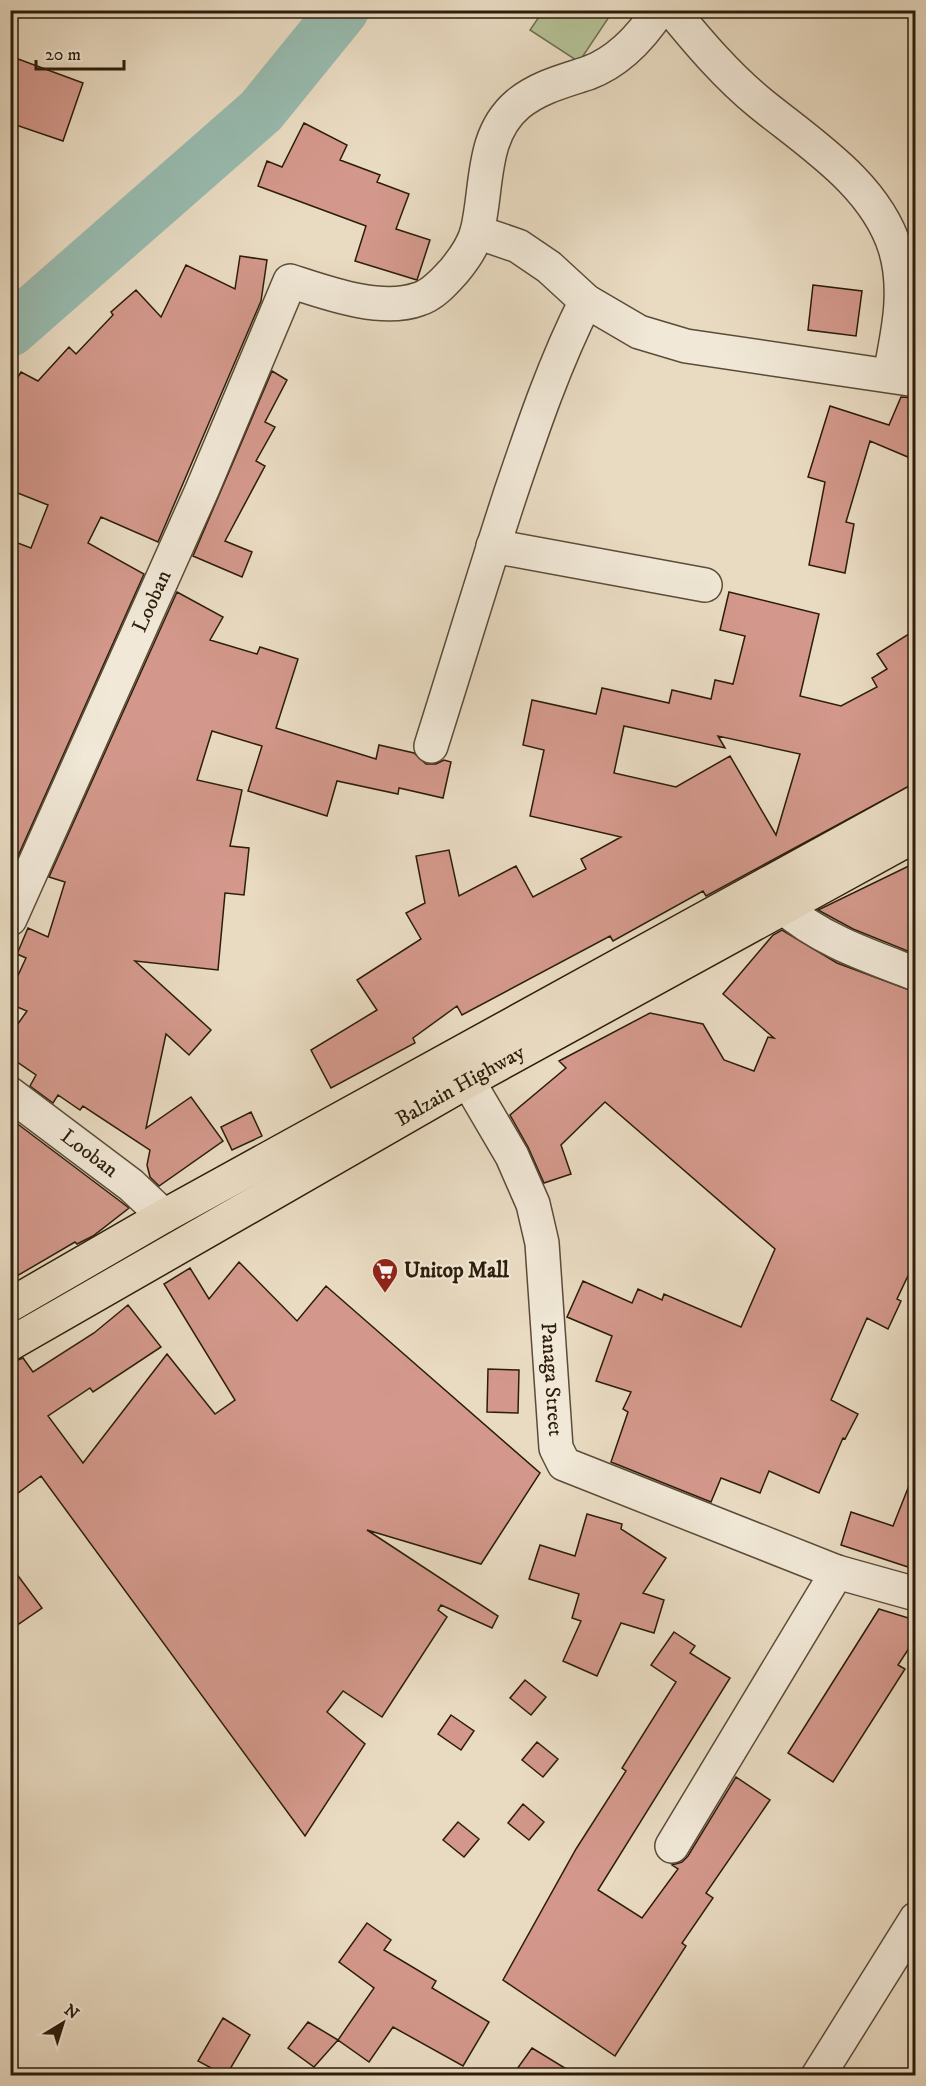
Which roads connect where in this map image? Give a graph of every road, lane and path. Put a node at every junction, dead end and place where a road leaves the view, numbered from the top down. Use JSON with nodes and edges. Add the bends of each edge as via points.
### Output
{"nodes":[{"id":1,"x":659,"y":10,"type":"edge"},
{"id":2,"x":672,"y":10,"type":"edge"},
{"id":3,"x":477,"y":232,"type":"junction"},
{"id":4,"x":586,"y":301,"type":"junction"},
{"id":5,"x":903,"y":377,"type":"edge"},
{"id":6,"x":493,"y":546,"type":"junction"},
{"id":7,"x":705,"y":585,"type":"dead end"},
{"id":8,"x":431,"y":746,"type":"dead end"},
{"id":9,"x":915,"y":802,"type":"edge"},
{"id":10,"x":915,"y":835,"type":"edge"},
{"id":11,"x":782,"y":906,"type":"junction"},
{"id":12,"x":10,"y":919,"type":"edge"},
{"id":13,"x":915,"y":974,"type":"edge"},
{"id":14,"x":468,"y":1081,"type":"junction"},
{"id":15,"x":10,"y":1094,"type":"edge"},
{"id":16,"x":164,"y":1216,"type":"junction"},
{"id":17,"x":10,"y":1305,"type":"edge"},
{"id":18,"x":10,"y":1344,"type":"edge"},
{"id":19,"x":837,"y":1572,"type":"junction"},
{"id":20,"x":915,"y":1594,"type":"edge"},
{"id":21,"x":672,"y":1846,"type":"dead end"},
{"id":22,"x":915,"y":1919,"type":"edge"},
{"id":23,"x":818,"y":2076,"type":"edge"}],
"edges":[{"from":1,"to":3,"type":"street","via":[[646,31],[618,57],[591,72],[552,83],[517,105],[502,123],[490,149]]},
{"from":2,"to":5,"type":"street","via":[[707,52],[759,102],[812,142],[879,215],[895,248],[902,291],[899,329]]},
{"from":3,"to":4,"type":"street","via":[[518,246],[549,267]]},
{"from":3,"to":12,"type":"street","name":"Looban","via":[[465,258],[442,284],[420,299],[388,303],[340,298],[290,281],[202,490]]},
{"from":4,"to":5,"type":"street","via":[[639,332],[686,346]]},
{"from":4,"to":6,"type":"street","via":[[544,394]]},
{"from":6,"to":7,"type":"street"},
{"from":6,"to":8,"type":"street"},
{"from":9,"to":16,"type":"main road","name":"Balzain Highway"},
{"from":10,"to":11,"type":"main road","name":"Balzain Highway"},
{"from":11,"to":13,"type":"street","via":[[821,934]]},
{"from":11,"to":14,"type":"main road","name":"Balzain Highway"},
{"from":14,"to":18,"type":"main road","name":"Balzain Highway"},
{"from":14,"to":19,"type":"street","name":"Panaga Street","via":[[512,1156],[532,1204],[542,1243],[556,1448],[564,1464]]},
{"from":15,"to":16,"type":"street","name":"Looban","via":[[131,1185]]},
{"from":16,"to":17,"type":"main road","name":"Balzain Highway"},
{"from":19,"to":20,"type":"street","name":"Panaga Street"},
{"from":19,"to":21,"type":"street"},
{"from":22,"to":23,"type":"street"}]}
